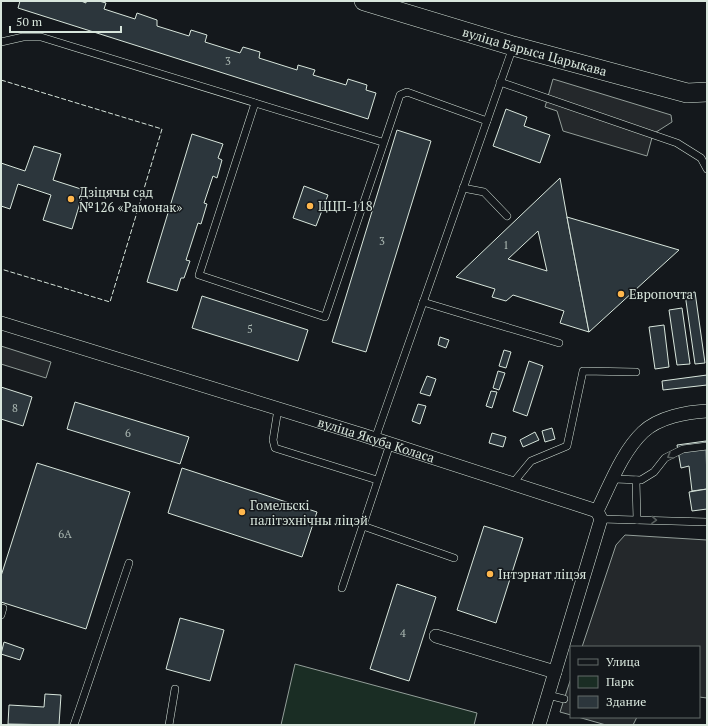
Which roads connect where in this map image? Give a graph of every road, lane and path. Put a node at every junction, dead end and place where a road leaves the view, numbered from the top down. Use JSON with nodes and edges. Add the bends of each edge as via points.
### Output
{"nodes":[{"id":1,"x":364,"y":1,"type":"edge"},
{"id":2,"x":1,"y":42,"type":"edge"},
{"id":3,"x":513,"y":46,"type":"junction"},
{"id":4,"x":500,"y":82,"type":"junction"},
{"id":5,"x":707,"y":92,"type":"edge"},
{"id":6,"x":255,"y":103,"type":"junction"},
{"id":7,"x":487,"y":121,"type":"junction"},
{"id":8,"x":382,"y":142,"type":"junction"},
{"id":9,"x":707,"y":169,"type":"edge"},
{"id":10,"x":463,"y":188,"type":"junction"},
{"id":11,"x":507,"y":216,"type":"dead end"},
{"id":12,"x":423,"y":302,"type":"junction"},
{"id":13,"x":1,"y":323,"type":"edge"},
{"id":14,"x":559,"y":343,"type":"dead end"},
{"id":15,"x":636,"y":372,"type":"dead end"},
{"id":16,"x":278,"y":409,"type":"junction"},
{"id":17,"x":707,"y":411,"type":"edge"},
{"id":18,"x":375,"y":439,"type":"junction"},
{"id":19,"x":390,"y":444,"type":"junction"},
{"id":20,"x":707,"y":446,"type":"edge"},
{"id":21,"x":614,"y":478,"type":"junction"},
{"id":22,"x":377,"y":480,"type":"junction"},
{"id":23,"x":636,"y":480,"type":"junction"},
{"id":24,"x":513,"y":484,"type":"junction"},
{"id":25,"x":599,"y":515,"type":"junction"},
{"id":26,"x":637,"y":520,"type":"junction"},
{"id":27,"x":707,"y":522,"type":"edge"},
{"id":28,"x":363,"y":526,"type":"junction"},
{"id":29,"x":454,"y":558,"type":"dead end"},
{"id":30,"x":129,"y":563,"type":"dead end"},
{"id":31,"x":342,"y":588,"type":"dead end"},
{"id":32,"x":436,"y":636,"type":"dead end"},
{"id":33,"x":555,"y":672,"type":"junction"},
{"id":34,"x":175,"y":689,"type":"dead end"},
{"id":35,"x":548,"y":695,"type":"junction"},
{"id":36,"x":564,"y":699,"type":"dead end"},
{"id":37,"x":74,"y":725,"type":"edge"},
{"id":38,"x":169,"y":725,"type":"edge"},
{"id":39,"x":539,"y":725,"type":"edge"}],
"edges":[{"from":1,"to":3,"type":"main road","name":"вуліца Барыса Царыкава"},
{"from":2,"to":6,"type":"lane","via":[[23,37],[41,37]]},
{"from":3,"to":4,"type":"lane"},
{"from":3,"to":5,"type":"main road","name":"вуліца Барыса Царыкава","via":[[687,92]]},
{"from":4,"to":7,"type":"lane"},
{"from":4,"to":9,"type":"lane","via":[[677,143],[701,158]]},
{"from":6,"to":8,"type":"lane"},
{"from":6,"to":8,"type":"lane","via":[[199,275],[325,317]]},
{"from":7,"to":8,"type":"lane","via":[[407,92],[400,95]]},
{"from":7,"to":10,"type":"lane"},
{"from":10,"to":11,"type":"lane","via":[[484,192]]},
{"from":10,"to":12,"type":"lane"},
{"from":12,"to":14,"type":"lane"},
{"from":12,"to":18,"type":"lane"},
{"from":13,"to":16,"type":"street","name":"вуліца Якуба Коласа"},
{"from":15,"to":24,"type":"lane","via":[[583,371],[567,446],[531,461]]},
{"from":16,"to":18,"type":"street","name":"вуліца Якуба Коласа"},
{"from":16,"to":22,"type":"lane","via":[[272,440],[275,448]]},
{"from":17,"to":21,"type":"street","via":[[659,422],[644,431],[628,451]]},
{"from":18,"to":19,"type":"street","name":"вуліца Якуба Коласа"},
{"from":19,"to":22,"type":"lane"},
{"from":19,"to":24,"type":"street","name":"вуліца Якуба Коласа"},
{"from":20,"to":23,"type":"lane","one_way":true,"via":[[683,449],[665,458],[654,472],[641,480]]},
{"from":21,"to":23,"type":"lane"},
{"from":21,"to":25,"type":"street"},
{"from":22,"to":28,"type":"lane"},
{"from":23,"to":26,"type":"lane"},
{"from":24,"to":25,"type":"street","name":"вуліца Якуба Коласа"},
{"from":25,"to":26,"type":"lane"},
{"from":25,"to":33,"type":"street"},
{"from":26,"to":27,"type":"lane","one_way":true},
{"from":28,"to":29,"type":"lane"},
{"from":28,"to":31,"type":"lane"},
{"from":30,"to":37,"type":"lane"},
{"from":32,"to":33,"type":"street"},
{"from":33,"to":35,"type":"street"},
{"from":34,"to":38,"type":"lane"},
{"from":35,"to":36,"type":"lane"},
{"from":35,"to":39,"type":"street"}]}
